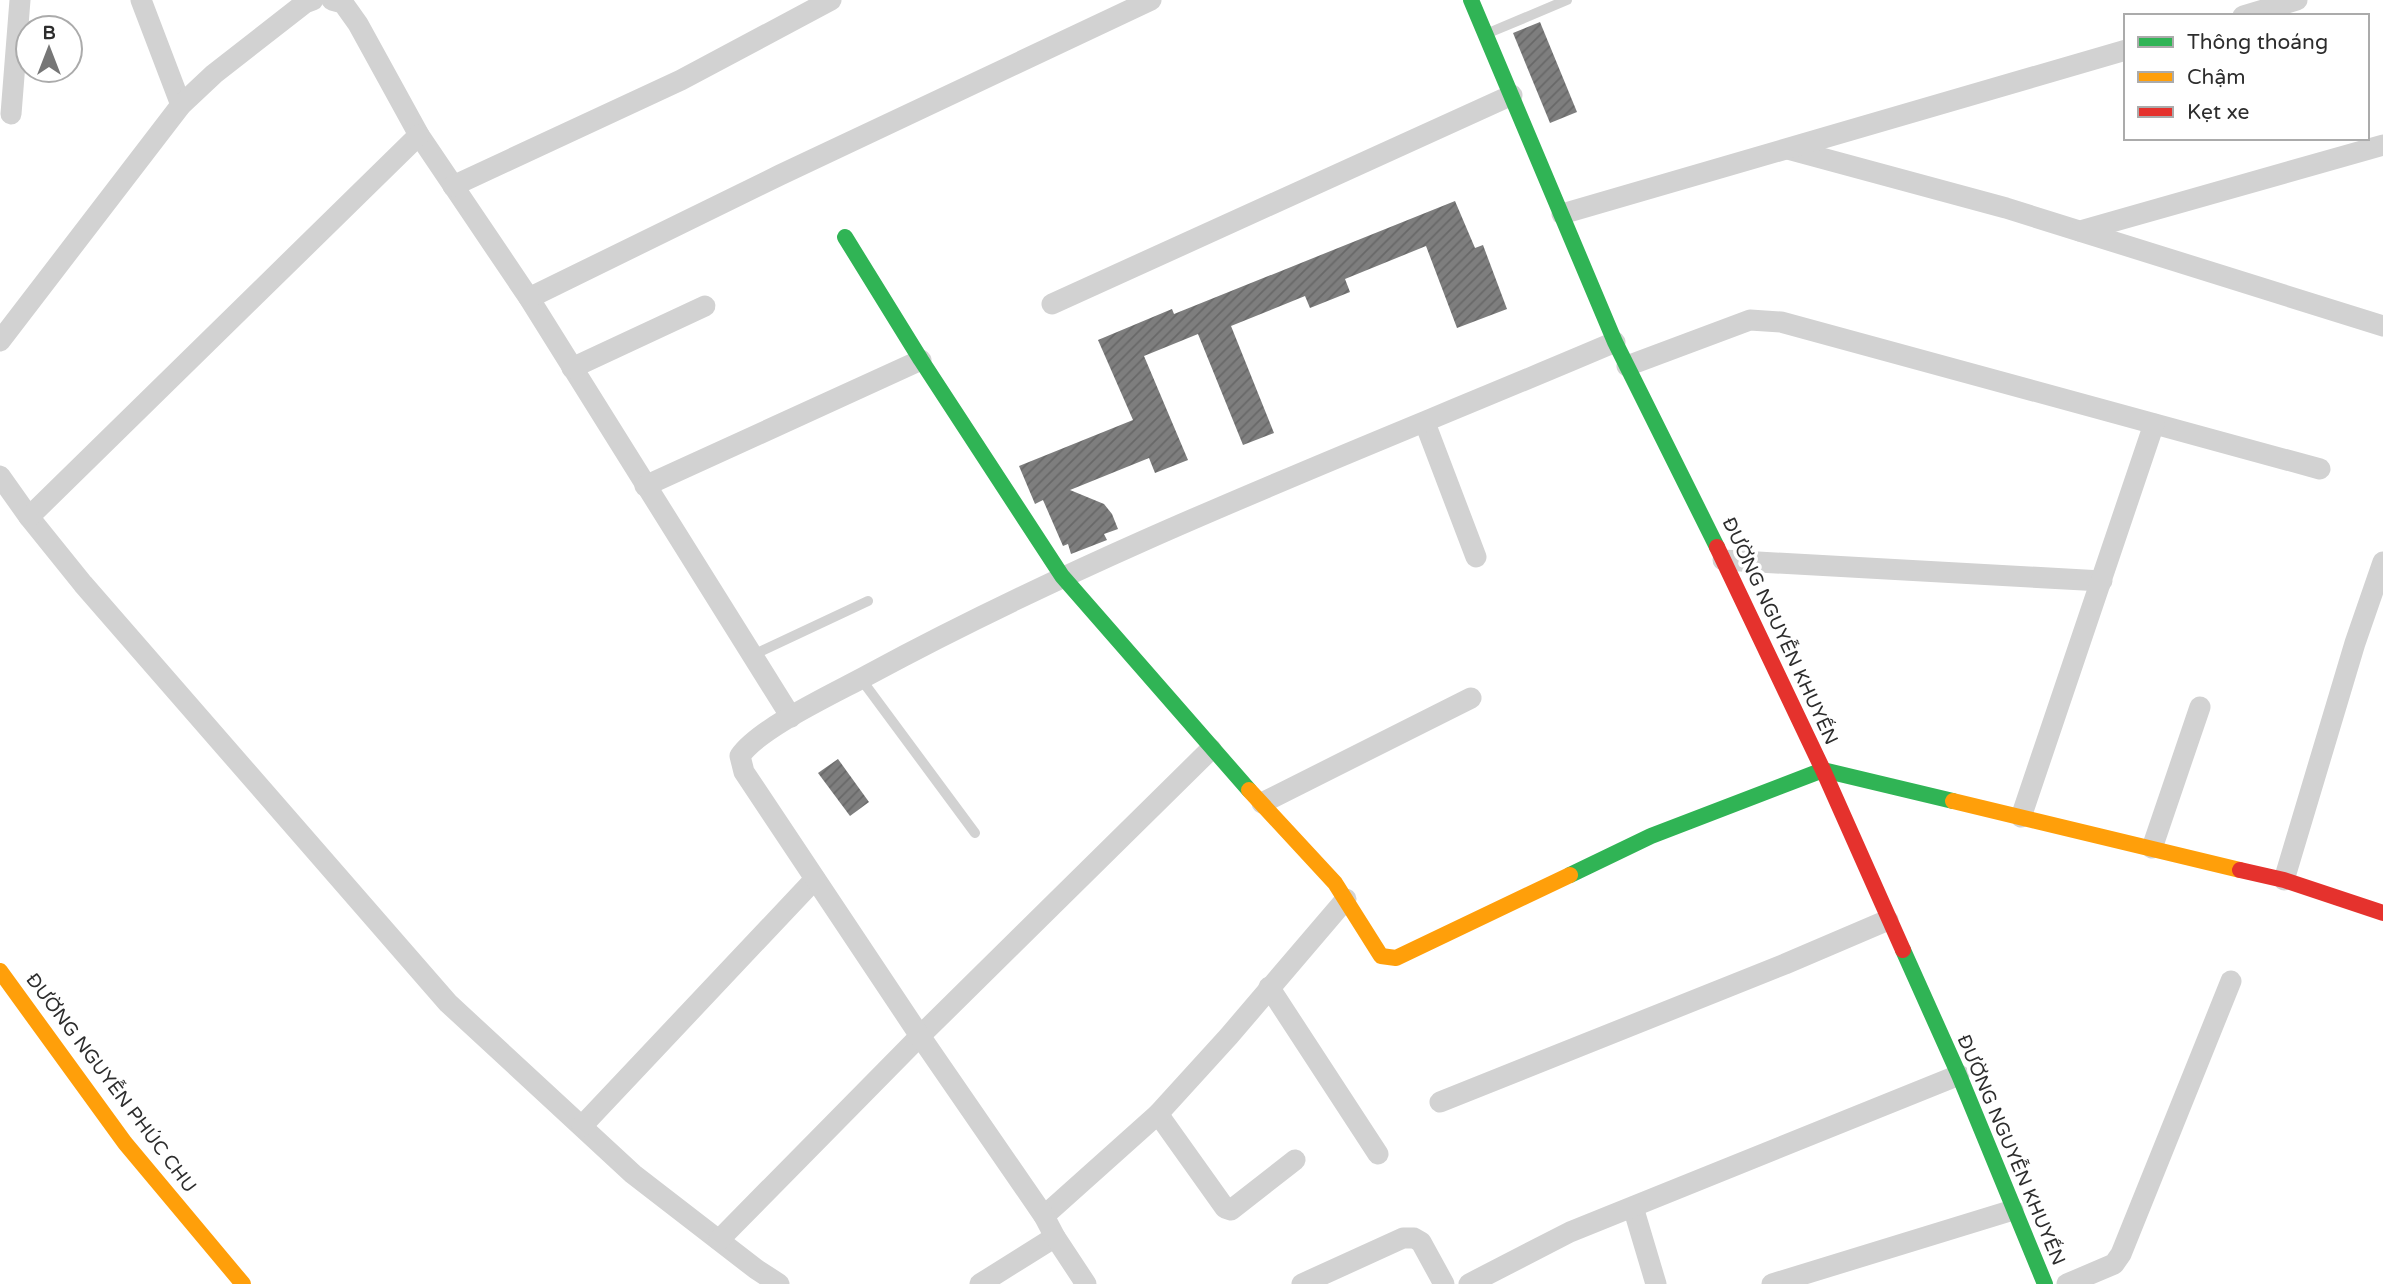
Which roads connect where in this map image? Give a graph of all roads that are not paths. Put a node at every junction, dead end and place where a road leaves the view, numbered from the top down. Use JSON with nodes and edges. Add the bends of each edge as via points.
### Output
{"nodes":[{"id":1,"x":20,"y":0,"type":"edge"},
{"id":2,"x":141,"y":0,"type":"edge"},
{"id":3,"x":313,"y":0,"type":"edge"},
{"id":4,"x":332,"y":0,"type":"edge"},
{"id":5,"x":831,"y":0,"type":"edge"},
{"id":6,"x":1151,"y":0,"type":"edge"},
{"id":7,"x":1471,"y":0,"type":"edge"},
{"id":8,"x":1567,"y":0,"type":"edge"},
{"id":9,"x":2297,"y":0,"type":"edge"},
{"id":10,"x":2250,"y":14,"type":"edge"},
{"id":11,"x":1486,"y":34,"type":"junction"},
{"id":12,"x":2124,"y":51,"type":"edge"},
{"id":13,"x":1512,"y":95,"type":"junction"},
{"id":14,"x":181,"y":105,"type":"junction"},
{"id":15,"x":11,"y":114,"type":"dead end"},
{"id":16,"x":419,"y":135,"type":"junction"},
{"id":17,"x":2383,"y":145,"type":"edge"},
{"id":18,"x":1788,"y":149,"type":"junction"},
{"id":19,"x":453,"y":186,"type":"junction"},
{"id":20,"x":1562,"y":214,"type":"junction"},
{"id":21,"x":2080,"y":232,"type":"junction"},
{"id":22,"x":845,"y":236,"type":"dead end"},
{"id":23,"x":529,"y":299,"type":"junction"},
{"id":24,"x":1052,"y":304,"type":"dead end"},
{"id":25,"x":705,"y":306,"type":"dead end"},
{"id":26,"x":2383,"y":327,"type":"edge"},
{"id":27,"x":0,"y":341,"type":"edge"},
{"id":28,"x":1615,"y":342,"type":"junction"},
{"id":29,"x":921,"y":360,"type":"junction"},
{"id":30,"x":1627,"y":366,"type":"junction"},
{"id":31,"x":572,"y":368,"type":"junction"},
{"id":32,"x":1425,"y":423,"type":"junction"},
{"id":33,"x":2154,"y":424,"type":"junction"},
{"id":34,"x":2320,"y":469,"type":"dead end"},
{"id":35,"x":0,"y":476,"type":"edge"},
{"id":36,"x":645,"y":486,"type":"junction"},
{"id":37,"x":29,"y":517,"type":"junction"},
{"id":38,"x":1476,"y":557,"type":"dead end"},
{"id":39,"x":1723,"y":560,"type":"junction"},
{"id":40,"x":2383,"y":562,"type":"edge"},
{"id":41,"x":1062,"y":576,"type":"junction"},
{"id":42,"x":2102,"y":582,"type":"junction"},
{"id":43,"x":868,"y":601,"type":"dead end"},
{"id":44,"x":751,"y":656,"type":"junction"},
{"id":45,"x":861,"y":679,"type":"junction"},
{"id":46,"x":1471,"y":698,"type":"dead end"},
{"id":47,"x":2200,"y":707,"type":"dead end"},
{"id":48,"x":791,"y":718,"type":"junction"},
{"id":49,"x":1211,"y":749,"type":"junction"},
{"id":50,"x":1822,"y":770,"type":"junction"},
{"id":51,"x":1262,"y":803,"type":"junction"},
{"id":52,"x":2021,"y":817,"type":"junction"},
{"id":53,"x":975,"y":833,"type":"dead end"},
{"id":54,"x":2152,"y":848,"type":"junction"},
{"id":55,"x":815,"y":879,"type":"junction"},
{"id":56,"x":2284,"y":880,"type":"junction"},
{"id":57,"x":1346,"y":899,"type":"junction"},
{"id":58,"x":2383,"y":913,"type":"edge"},
{"id":59,"x":1888,"y":920,"type":"junction"},
{"id":60,"x":0,"y":971,"type":"edge"},
{"id":61,"x":2231,"y":981,"type":"dead end"},
{"id":62,"x":1269,"y":988,"type":"junction"},
{"id":63,"x":920,"y":1036,"type":"junction"},
{"id":64,"x":1959,"y":1075,"type":"junction"},
{"id":65,"x":1440,"y":1102,"type":"dead end"},
{"id":66,"x":1158,"y":1114,"type":"junction"},
{"id":67,"x":582,"y":1126,"type":"junction"},
{"id":68,"x":1378,"y":1154,"type":"dead end"},
{"id":69,"x":1295,"y":1160,"type":"dead end"},
{"id":70,"x":1633,"y":1207,"type":"junction"},
{"id":71,"x":2013,"y":1210,"type":"junction"},
{"id":72,"x":1044,"y":1216,"type":"junction"},
{"id":73,"x":1055,"y":1237,"type":"junction"},
{"id":74,"x":719,"y":1240,"type":"junction"},
{"id":75,"x":243,"y":1284,"type":"edge"},
{"id":76,"x":779,"y":1284,"type":"edge"},
{"id":77,"x":979,"y":1284,"type":"edge"},
{"id":78,"x":1086,"y":1284,"type":"edge"},
{"id":79,"x":1302,"y":1284,"type":"edge"},
{"id":80,"x":1444,"y":1284,"type":"edge"},
{"id":81,"x":1469,"y":1284,"type":"edge"},
{"id":82,"x":1656,"y":1284,"type":"edge"},
{"id":83,"x":1772,"y":1284,"type":"edge"},
{"id":84,"x":2045,"y":1284,"type":"edge"},
{"id":85,"x":2067,"y":1284,"type":"edge"}],
"edges":[{"from":1,"to":15,"type":"street"},
{"from":2,"to":14,"type":"street"},
{"from":3,"to":14,"type":"street","via":[[214,74]]},
{"from":4,"to":16,"type":"street","via":[[342,3],[358,24]]},
{"from":5,"to":19,"type":"street","via":[[681,80]]},
{"from":6,"to":23,"type":"street"},
{"from":7,"to":11,"type":"street","name":"ĐƯỜNG NGUYỄN KHUYẾN"},
{"from":8,"to":11,"type":"lane"},
{"from":9,"to":10,"type":"street"},
{"from":11,"to":13,"type":"street","name":"ĐƯỜNG NGUYỄN KHUYẾN"},
{"from":12,"to":18,"type":"street"},
{"from":13,"to":20,"type":"street","name":"ĐƯỜNG NGUYỄN KHUYẾN"},
{"from":13,"to":24,"type":"street"},
{"from":14,"to":27,"type":"street"},
{"from":16,"to":19,"type":"street"},
{"from":16,"to":37,"type":"street"},
{"from":17,"to":21,"type":"street"},
{"from":18,"to":20,"type":"street"},
{"from":18,"to":21,"type":"street"},
{"from":19,"to":23,"type":"street"},
{"from":20,"to":28,"type":"street","name":"ĐƯỜNG NGUYỄN KHUYẾN"},
{"from":21,"to":26,"type":"street"},
{"from":22,"to":29,"type":"street"},
{"from":23,"to":31,"type":"street"},
{"from":25,"to":31,"type":"street"},
{"from":28,"to":30,"type":"street","name":"ĐƯỜNG NGUYỄN KHUYẾN"},
{"from":28,"to":32,"type":"street"},
{"from":29,"to":36,"type":"street"},
{"from":29,"to":41,"type":"street"},
{"from":30,"to":33,"type":"street","via":[[1750,320],[1782,322]]},
{"from":30,"to":39,"type":"street","name":"ĐƯỜNG NGUYỄN KHUYẾN"},
{"from":31,"to":36,"type":"street"},
{"from":32,"to":38,"type":"street"},
{"from":32,"to":41,"type":"street"},
{"from":33,"to":34,"type":"street"},
{"from":33,"to":42,"type":"street"},
{"from":35,"to":37,"type":"street"},
{"from":36,"to":44,"type":"street"},
{"from":37,"to":67,"type":"street","via":[[448,1003]]},
{"from":39,"to":42,"type":"street"},
{"from":39,"to":50,"type":"street","name":"ĐƯỜNG NGUYỄN KHUYẾN"},
{"from":40,"to":56,"type":"street"},
{"from":41,"to":45,"type":"street"},
{"from":41,"to":49,"type":"street"},
{"from":42,"to":52,"type":"street"},
{"from":43,"to":44,"type":"lane"},
{"from":44,"to":48,"type":"street"},
{"from":45,"to":48,"type":"street"},
{"from":45,"to":53,"type":"lane"},
{"from":46,"to":51,"type":"street"},
{"from":47,"to":54,"type":"street"},
{"from":48,"to":55,"type":"street","via":[[748,745],[740,756],[744,772]]},
{"from":49,"to":51,"type":"street"},
{"from":49,"to":63,"type":"street"},
{"from":50,"to":52,"type":"street"},
{"from":50,"to":57,"type":"street","via":[[1651,836],[1396,958],[1381,956]]},
{"from":50,"to":59,"type":"street","name":"ĐƯỜNG NGUYỄN KHUYẾN"},
{"from":51,"to":57,"type":"street"},
{"from":52,"to":54,"type":"street"},
{"from":54,"to":56,"type":"street"},
{"from":55,"to":63,"type":"street"},
{"from":55,"to":67,"type":"street"},
{"from":56,"to":58,"type":"street"},
{"from":57,"to":62,"type":"street"},
{"from":59,"to":64,"type":"street","name":"ĐƯỜNG NGUYỄN KHUYẾN"},
{"from":59,"to":65,"type":"street"},
{"from":60,"to":75,"type":"street","name":"ĐƯỜNG NGUYỄN PHÚC CHU","via":[[125,1143]]},
{"from":61,"to":85,"type":"street","via":[[2121,1254],[2114,1264]]},
{"from":62,"to":66,"type":"street"},
{"from":62,"to":68,"type":"street"},
{"from":63,"to":72,"type":"street"},
{"from":63,"to":74,"type":"street"},
{"from":64,"to":70,"type":"street"},
{"from":64,"to":71,"type":"street","name":"ĐƯỜNG NGUYỄN KHUYẾN"},
{"from":66,"to":69,"type":"street","via":[[1225,1208],[1231,1210]]},
{"from":66,"to":72,"type":"street"},
{"from":67,"to":74,"type":"street","via":[[633,1174]]},
{"from":70,"to":81,"type":"street","via":[[1570,1232]]},
{"from":70,"to":82,"type":"street"},
{"from":71,"to":83,"type":"street"},
{"from":71,"to":84,"type":"street","name":"ĐƯỜNG NGUYỄN KHUYẾN"},
{"from":72,"to":73,"type":"street"},
{"from":73,"to":77,"type":"street"},
{"from":73,"to":78,"type":"street"},
{"from":74,"to":76,"type":"street"},
{"from":79,"to":80,"type":"street","via":[[1403,1238],[1421,1242]]}]}
